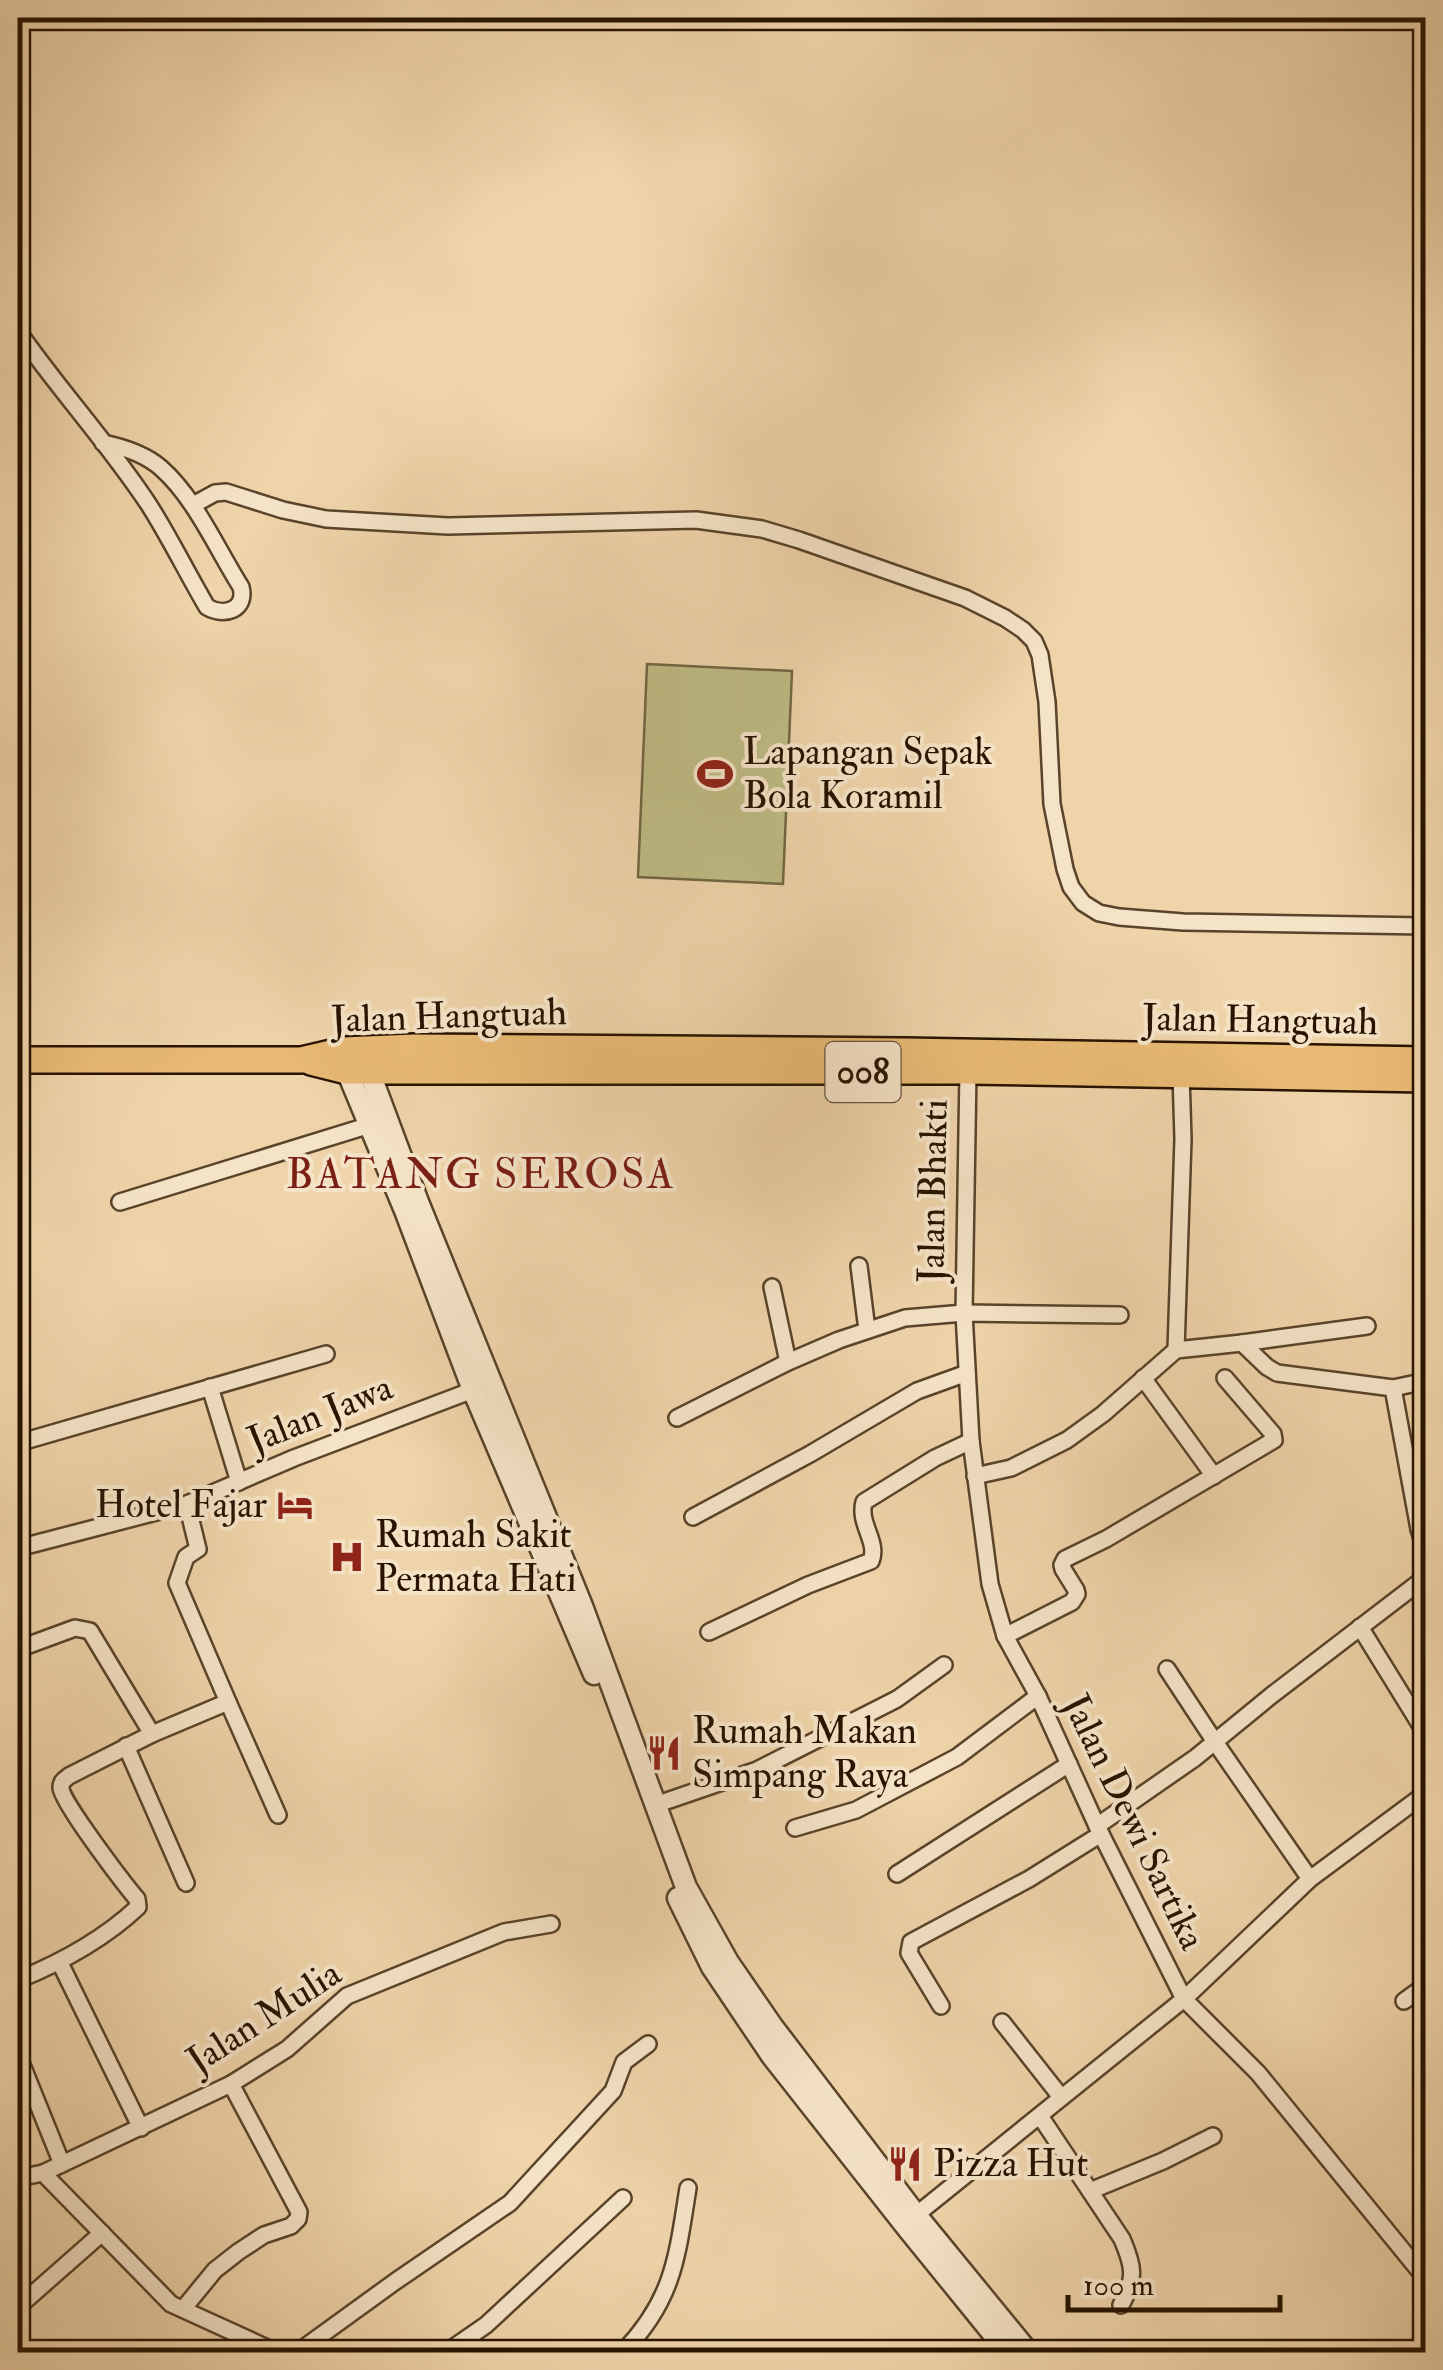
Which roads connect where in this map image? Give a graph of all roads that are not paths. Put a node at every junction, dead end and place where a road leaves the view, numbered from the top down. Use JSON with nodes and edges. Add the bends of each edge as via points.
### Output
{"nodes":[{"id":1,"x":18,"y":331,"type":"edge"},
{"id":2,"x":103,"y":443,"type":"junction"},
{"id":3,"x":192,"y":505,"type":"junction"},
{"id":4,"x":1426,"y":926,"type":"edge"},
{"id":5,"x":18,"y":1060,"type":"edge"},
{"id":6,"x":355,"y":1060,"type":"junction"},
{"id":7,"x":1426,"y":1060,"type":"edge"},
{"id":8,"x":791,"y":1061,"type":"junction"},
{"id":9,"x":968,"y":1071,"type":"junction"},
{"id":10,"x":1181,"y":1074,"type":"junction"},
{"id":11,"x":1426,"y":1079,"type":"edge"},
{"id":12,"x":370,"y":1125,"type":"junction"},
{"id":13,"x":120,"y":1202,"type":"dead end"},
{"id":14,"x":859,"y":1266,"type":"dead end"},
{"id":15,"x":772,"y":1287,"type":"dead end"},
{"id":16,"x":964,"y":1313,"type":"junction"},
{"id":17,"x":1120,"y":1315,"type":"dead end"},
{"id":18,"x":457,"y":1319,"type":"junction"},
{"id":19,"x":1367,"y":1326,"type":"dead end"},
{"id":20,"x":868,"y":1330,"type":"junction"},
{"id":21,"x":1242,"y":1343,"type":"junction"},
{"id":22,"x":1176,"y":1350,"type":"junction"},
{"id":23,"x":326,"y":1354,"type":"dead end"},
{"id":24,"x":788,"y":1362,"type":"junction"},
{"id":25,"x":967,"y":1373,"type":"junction"},
{"id":26,"x":1143,"y":1378,"type":"junction"},
{"id":27,"x":1225,"y":1378,"type":"dead end"},
{"id":28,"x":1426,"y":1381,"type":"edge"},
{"id":29,"x":210,"y":1387,"type":"junction"},
{"id":30,"x":1393,"y":1388,"type":"junction"},
{"id":31,"x":474,"y":1390,"type":"junction"},
{"id":32,"x":676,"y":1418,"type":"dead end"},
{"id":33,"x":971,"y":1441,"type":"junction"},
{"id":34,"x":18,"y":1443,"type":"edge"},
{"id":35,"x":975,"y":1476,"type":"junction"},
{"id":36,"x":1214,"y":1476,"type":"junction"},
{"id":37,"x":239,"y":1482,"type":"junction"},
{"id":38,"x":187,"y":1504,"type":"junction"},
{"id":39,"x":693,"y":1517,"type":"dead end"},
{"id":40,"x":1422,"y":1528,"type":"edge"},
{"id":41,"x":18,"y":1548,"type":"edge"},
{"id":42,"x":1426,"y":1553,"type":"edge"},
{"id":43,"x":1426,"y":1577,"type":"edge"},
{"id":44,"x":1360,"y":1627,"type":"junction"},
{"id":45,"x":709,"y":1632,"type":"dead end"},
{"id":46,"x":1005,"y":1636,"type":"junction"},
{"id":47,"x":18,"y":1649,"type":"edge"},
{"id":48,"x":944,"y":1665,"type":"dead end"},
{"id":49,"x":1167,"y":1669,"type":"dead end"},
{"id":50,"x":1038,"y":1696,"type":"junction"},
{"id":51,"x":228,"y":1702,"type":"junction"},
{"id":52,"x":152,"y":1734,"type":"junction"},
{"id":53,"x":1426,"y":1734,"type":"edge"},
{"id":54,"x":1215,"y":1742,"type":"junction"},
{"id":55,"x":126,"y":1746,"type":"junction"},
{"id":56,"x":1069,"y":1764,"type":"junction"},
{"id":57,"x":1426,"y":1793,"type":"edge"},
{"id":58,"x":655,"y":1805,"type":"junction"},
{"id":59,"x":278,"y":1816,"type":"dead end"},
{"id":60,"x":795,"y":1828,"type":"dead end"},
{"id":61,"x":1099,"y":1830,"type":"junction"},
{"id":62,"x":897,"y":1874,"type":"dead end"},
{"id":63,"x":1310,"y":1879,"type":"junction"},
{"id":64,"x":186,"y":1883,"type":"dead end"},
{"id":65,"x":551,"y":1924,"type":"dead end"},
{"id":66,"x":60,"y":1962,"type":"junction"},
{"id":67,"x":18,"y":1980,"type":"edge"},
{"id":68,"x":736,"y":1988,"type":"junction"},
{"id":69,"x":1424,"y":1991,"type":"edge"},
{"id":70,"x":1184,"y":1999,"type":"junction"},
{"id":71,"x":1404,"y":2001,"type":"dead end"},
{"id":72,"x":941,"y":2006,"type":"dead end"},
{"id":73,"x":1002,"y":2022,"type":"dead end"},
{"id":74,"x":648,"y":2044,"type":"dead end"},
{"id":75,"x":18,"y":2055,"type":"edge"},
{"id":76,"x":231,"y":2084,"type":"junction"},
{"id":77,"x":1061,"y":2098,"type":"junction"},
{"id":78,"x":1040,"y":2116,"type":"junction"},
{"id":79,"x":141,"y":2128,"type":"junction"},
{"id":80,"x":1212,"y":2136,"type":"dead end"},
{"id":81,"x":62,"y":2164,"type":"junction"},
{"id":82,"x":42,"y":2173,"type":"junction"},
{"id":83,"x":18,"y":2178,"type":"edge"},
{"id":84,"x":688,"y":2188,"type":"dead end"},
{"id":85,"x":1090,"y":2191,"type":"junction"},
{"id":86,"x":623,"y":2198,"type":"dead end"},
{"id":87,"x":916,"y":2215,"type":"junction"},
{"id":88,"x":102,"y":2233,"type":"junction"},
{"id":89,"x":1426,"y":2279,"type":"edge"},
{"id":90,"x":1122,"y":2305,"type":"dead end"},
{"id":91,"x":18,"y":2307,"type":"edge"},
{"id":92,"x":183,"y":2310,"type":"junction"},
{"id":93,"x":276,"y":2352,"type":"edge"},
{"id":94,"x":298,"y":2352,"type":"edge"},
{"id":95,"x":447,"y":2352,"type":"edge"},
{"id":96,"x":623,"y":2352,"type":"edge"},
{"id":97,"x":1008,"y":2352,"type":"edge"},
{"id":98,"x":1028,"y":2352,"type":"edge"}],
"edges":[{"from":1,"to":2,"type":"street"},
{"from":2,"to":3,"type":"street","via":[[160,467]]},
{"from":2,"to":3,"type":"street","via":[[148,504],[207,607],[232,611],[244,596],[241,587]]},
{"from":3,"to":4,"type":"street","via":[[226,492],[326,519],[448,526],[696,520],[800,540],[965,598],[1034,642],[1047,702],[1052,804],[1065,869],[1083,904],[1099,913],[1183,922]]},
{"from":5,"to":6,"type":"highway","name":"Jalan Hangtuah","number":"008"},
{"from":6,"to":8,"type":"highway","name":"Jalan Hangtuah","number":"008"},
{"from":6,"to":12,"type":"street"},
{"from":6,"to":18,"type":"street","via":[[418,1202]]},
{"from":7,"to":8,"type":"highway","name":"Jalan Hangtuah","number":"008"},
{"from":8,"to":9,"type":"highway","name":"Jalan Hangtuah","number":"008"},
{"from":9,"to":10,"type":"highway","name":"Jalan Hangtuah","number":"008"},
{"from":9,"to":16,"type":"street","name":"Jalan Bhakti"},
{"from":10,"to":11,"type":"highway","name":"Jalan Hangtuah","number":"008"},
{"from":10,"to":22,"type":"street"},
{"from":12,"to":13,"type":"street"},
{"from":12,"to":18,"type":"street"},
{"from":14,"to":20,"type":"street"},
{"from":15,"to":24,"type":"street"},
{"from":16,"to":17,"type":"street"},
{"from":16,"to":20,"type":"street","via":[[905,1318]]},
{"from":16,"to":25,"type":"street","name":"Jalan Dewi Sartika"},
{"from":18,"to":31,"type":"street"},
{"from":18,"to":58,"type":"street","via":[[582,1606]]},
{"from":19,"to":21,"type":"street"},
{"from":20,"to":24,"type":"street"},
{"from":21,"to":22,"type":"street"},
{"from":21,"to":30,"type":"street","via":[[1278,1373]]},
{"from":22,"to":26,"type":"street"},
{"from":23,"to":29,"type":"street"},
{"from":24,"to":32,"type":"street"},
{"from":25,"to":33,"type":"street","name":"Jalan Dewi Sartika"},
{"from":25,"to":39,"type":"street","via":[[917,1391]]},
{"from":26,"to":35,"type":"street","via":[[1067,1440],[1012,1468]]},
{"from":26,"to":36,"type":"street"},
{"from":27,"to":36,"type":"street","via":[[1275,1437]]},
{"from":28,"to":30,"type":"street"},
{"from":29,"to":34,"type":"street"},
{"from":29,"to":37,"type":"street"},
{"from":30,"to":40,"type":"street"},
{"from":31,"to":37,"type":"street","name":"Jalan Jawa"},
{"from":31,"to":68,"type":"street","via":[[601,1691],[675,1892],[712,1967]]},
{"from":33,"to":35,"type":"street","name":"Jalan Dewi Sartika"},
{"from":33,"to":45,"type":"street","via":[[864,1502],[871,1561]]},
{"from":35,"to":46,"type":"street","name":"Jalan Dewi Sartika","via":[[990,1584]]},
{"from":36,"to":46,"type":"street","via":[[1065,1559],[1076,1590],[1072,1602]]},
{"from":37,"to":38,"type":"street","name":"Jalan Jawa"},
{"from":38,"to":41,"type":"street","name":"Jalan Jawa"},
{"from":38,"to":51,"type":"street","via":[[198,1549],[186,1557],[177,1583]]},
{"from":40,"to":42,"type":"street"},
{"from":43,"to":44,"type":"street"},
{"from":44,"to":53,"type":"street"},
{"from":44,"to":54,"type":"street"},
{"from":46,"to":50,"type":"street","name":"Jalan Dewi Sartika"},
{"from":47,"to":52,"type":"street","via":[[75,1628],[90,1631]]},
{"from":48,"to":58,"type":"street","via":[[896,1698],[757,1770]]},
{"from":49,"to":54,"type":"street"},
{"from":50,"to":56,"type":"street","name":"Jalan Dewi Sartika"},
{"from":50,"to":60,"type":"street","via":[[957,1757],[856,1810]]},
{"from":51,"to":52,"type":"street"},
{"from":51,"to":59,"type":"street"},
{"from":52,"to":55,"type":"street"},
{"from":54,"to":61,"type":"street"},
{"from":54,"to":63,"type":"street"},
{"from":55,"to":64,"type":"street"},
{"from":55,"to":66,"type":"street","via":[[69,1776],[61,1790],[138,1907]]},
{"from":56,"to":61,"type":"street","name":"Jalan Dewi Sartika"},
{"from":56,"to":62,"type":"street"},
{"from":57,"to":63,"type":"street"},
{"from":58,"to":68,"type":"street"},
{"from":61,"to":70,"type":"street","name":"Jalan Dewi Sartika"},
{"from":61,"to":72,"type":"street","via":[[1029,1879],[911,1942],[909,1953]]},
{"from":63,"to":70,"type":"street"},
{"from":65,"to":76,"type":"street","name":"Jalan Mulia","via":[[504,1932],[347,1996],[288,2050]]},
{"from":66,"to":67,"type":"street"},
{"from":66,"to":79,"type":"street"},
{"from":68,"to":87,"type":"street"},
{"from":68,"to":97,"type":"street","via":[[772,2056]]},
{"from":69,"to":71,"type":"street"},
{"from":70,"to":77,"type":"street"},
{"from":70,"to":89,"type":"street","name":"Jalan Dewi Sartika","via":[[1258,2073]]},
{"from":73,"to":77,"type":"street"},
{"from":74,"to":94,"type":"street","via":[[624,2062],[614,2092],[510,2203]]},
{"from":75,"to":81,"type":"street"},
{"from":76,"to":79,"type":"street","name":"Jalan Mulia"},
{"from":76,"to":92,"type":"street","via":[[300,2212],[291,2226],[264,2235],[215,2270]]},
{"from":77,"to":78,"type":"street"},
{"from":78,"to":85,"type":"street"},
{"from":78,"to":87,"type":"street"},
{"from":79,"to":81,"type":"street","name":"Jalan Mulia"},
{"from":80,"to":85,"type":"street"},
{"from":81,"to":82,"type":"street","name":"Jalan Mulia"},
{"from":82,"to":83,"type":"street","name":"Jalan Mulia"},
{"from":82,"to":88,"type":"street"},
{"from":84,"to":96,"type":"street","via":[[664,2297]]},
{"from":85,"to":90,"type":"street","via":[[1132,2260]]},
{"from":86,"to":95,"type":"street","via":[[486,2325]]},
{"from":87,"to":98,"type":"street"},
{"from":88,"to":91,"type":"street"},
{"from":88,"to":92,"type":"street"},
{"from":92,"to":93,"type":"street"}]}
